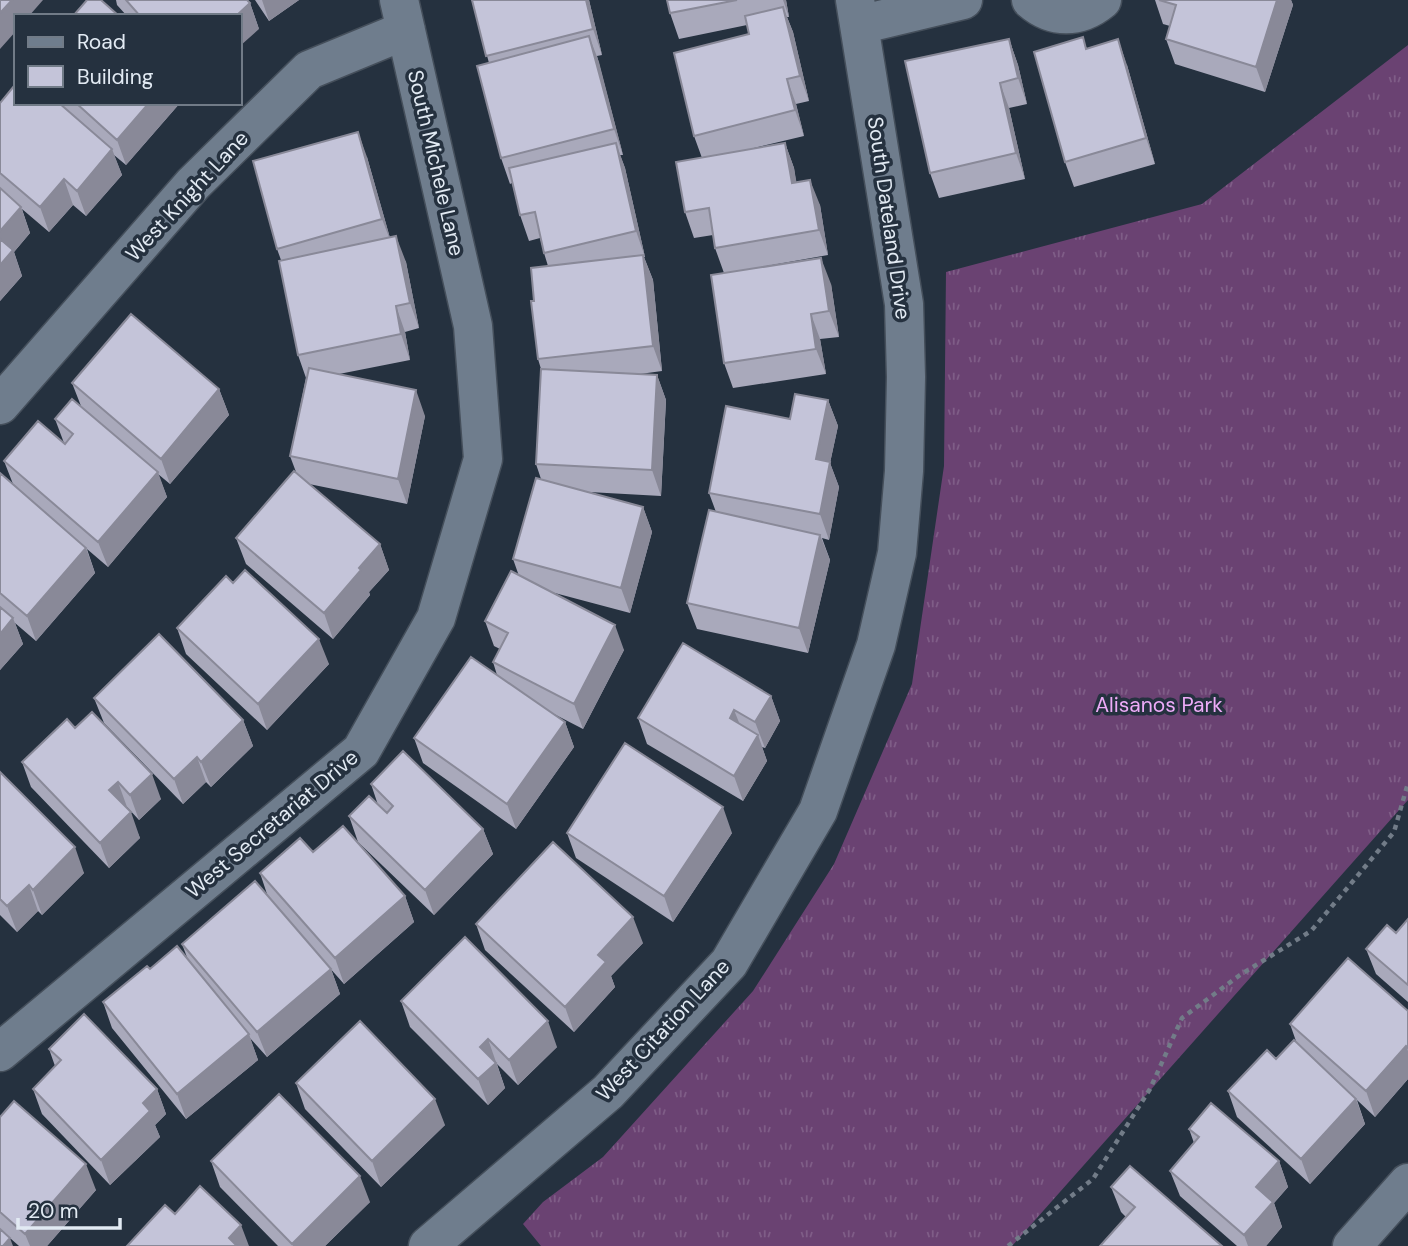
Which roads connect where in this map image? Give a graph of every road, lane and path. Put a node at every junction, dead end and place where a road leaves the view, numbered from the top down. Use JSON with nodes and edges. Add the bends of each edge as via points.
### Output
{"nodes":[{"id":1,"x":963,"y":0,"type":"edge"},
{"id":2,"x":1031,"y":0,"type":"edge"},
{"id":3,"x":1102,"y":0,"type":"edge"},
{"id":4,"x":857,"y":13,"type":"edge"},
{"id":5,"x":403,"y":15,"type":"edge"},
{"id":6,"x":473,"y":326,"type":"joint"},
{"id":7,"x":0,"y":405,"type":"edge"},
{"id":8,"x":876,"y":645,"type":"joint"},
{"id":9,"x":1408,"y":783,"type":"edge"},
{"id":10,"x":0,"y":1052,"type":"edge"},
{"id":11,"x":1408,"y":1182,"type":"edge"},
{"id":12,"x":467,"y":1233,"type":"edge"},
{"id":13,"x":428,"y":1246,"type":"edge"},
{"id":14,"x":1008,"y":1246,"type":"edge"},
{"id":15,"x":1352,"y":1246,"type":"edge"}],
"edges":[{"from":1,"to":4,"type":"street"},
{"from":2,"to":3,"type":"street","via":[[1052,13],[1066,15],[1093,8]]},
{"from":4,"to":8,"type":"street","name":"South Dateland Drive","via":[[904,304],[904,471],[897,553]]},
{"from":5,"to":6,"type":"street","name":"South Michele Lane"},
{"from":5,"to":7,"type":"street","name":"West Knight Lane","via":[[309,70],[193,184]]},
{"from":6,"to":10,"type":"street","name":"West Secretariat Drive","via":[[482,459],[436,618],[361,751]]},
{"from":8,"to":12,"type":"street","name":"West Citation Lane","via":[[818,811],[729,963]]},
{"from":9,"to":14,"type":"path","via":[[1394,832],[1311,931],[1182,1017],[1150,1089],[1093,1179]]},
{"from":11,"to":15,"type":"street"},
{"from":12,"to":13,"type":"street","name":"West Citation Lane"}]}
